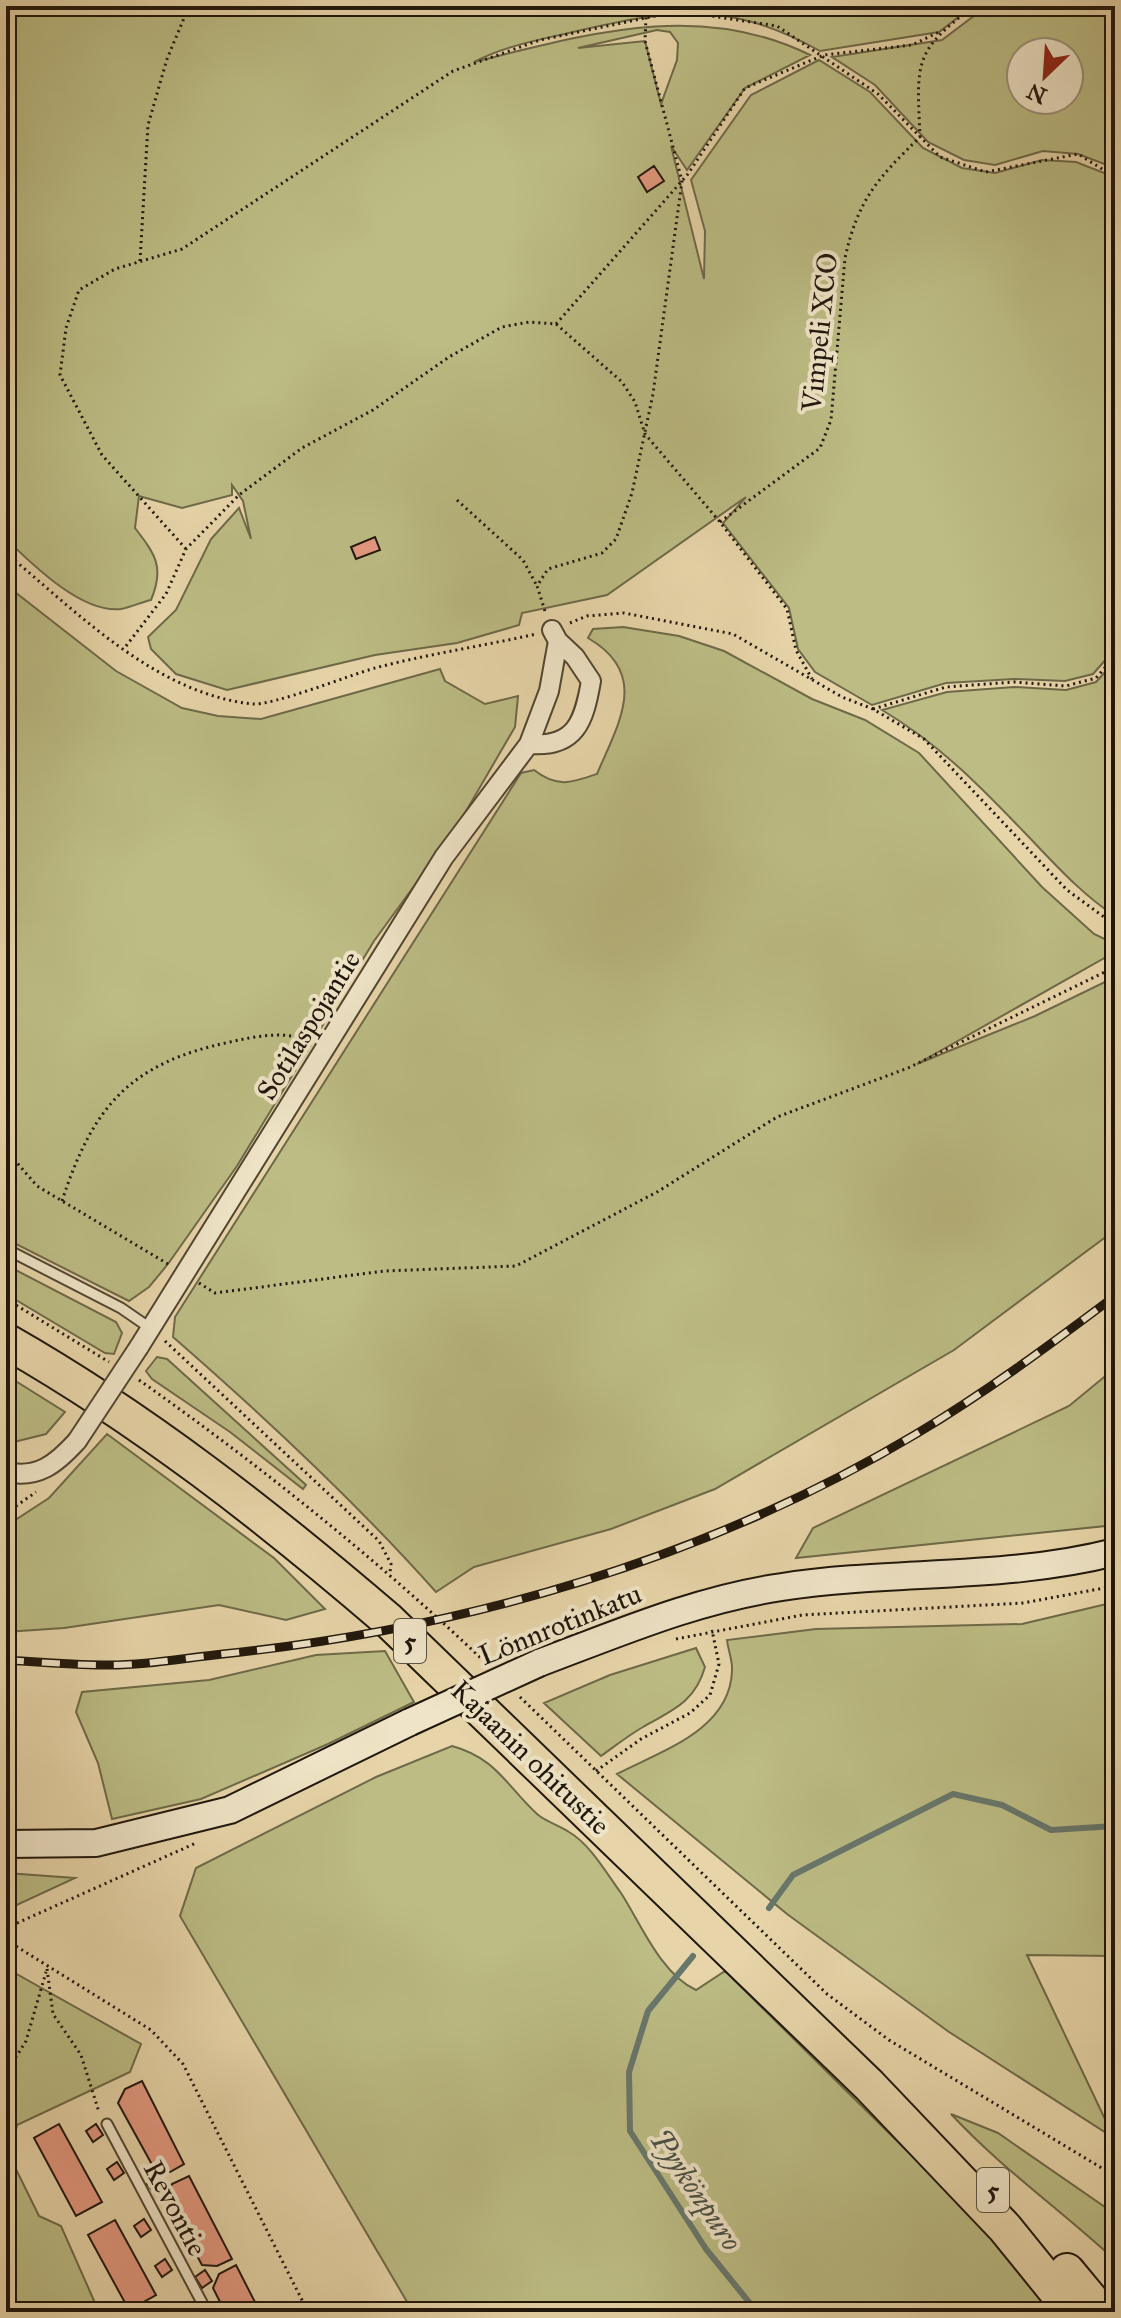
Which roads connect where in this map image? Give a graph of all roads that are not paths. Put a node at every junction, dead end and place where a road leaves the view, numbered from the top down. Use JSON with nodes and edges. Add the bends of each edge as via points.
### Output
{"nodes":[{"id":1,"x":529,"y":744,"type":"junction"},
{"id":2,"x":6,"y":1249,"type":"edge"},
{"id":3,"x":150,"y":1328,"type":"junction"},
{"id":4,"x":6,"y":1341,"type":"edge"},
{"id":5,"x":6,"y":1472,"type":"edge"},
{"id":6,"x":1115,"y":1552,"type":"edge"},
{"id":7,"x":6,"y":1844,"type":"edge"},
{"id":8,"x":869,"y":2085,"type":"junction"},
{"id":9,"x":107,"y":2124,"type":"road end"},
{"id":10,"x":207,"y":2312,"type":"edge"},
{"id":11,"x":1073,"y":2312,"type":"edge"},
{"id":12,"x":1101,"y":2312,"type":"edge"}],
"edges":[{"from":1,"to":1,"type":"street","name":"Sotilaspojantie","via":[[549,691],[555,635],[591,681],[587,702],[576,732],[552,746]]},
{"from":1,"to":3,"type":"street","name":"Sotilaspojantie","via":[[444,857]]},
{"from":2,"to":3,"type":"lane"},
{"from":3,"to":5,"type":"street","name":"Sotilaspojantie","bridge":true,"via":[[58,1462],[43,1471]]},
{"from":4,"to":8,"type":"highway","name":"Kajaanin ohitustie","number":"5","via":[[186,1458],[315,1557],[498,1723]]},
{"from":6,"to":7,"type":"street","name":"Lönnrotinkatu","bridge":true,"via":[[989,1572],[782,1587],[713,1601],[539,1663],[230,1810],[96,1843]]},
{"from":8,"to":11,"type":"highway","number":"5","via":[[1005,2228]]},
{"from":8,"to":12,"type":"highway","number":"5","via":[[986,2183]]},
{"from":9,"to":10,"type":"lane","name":"Revontie"}]}
